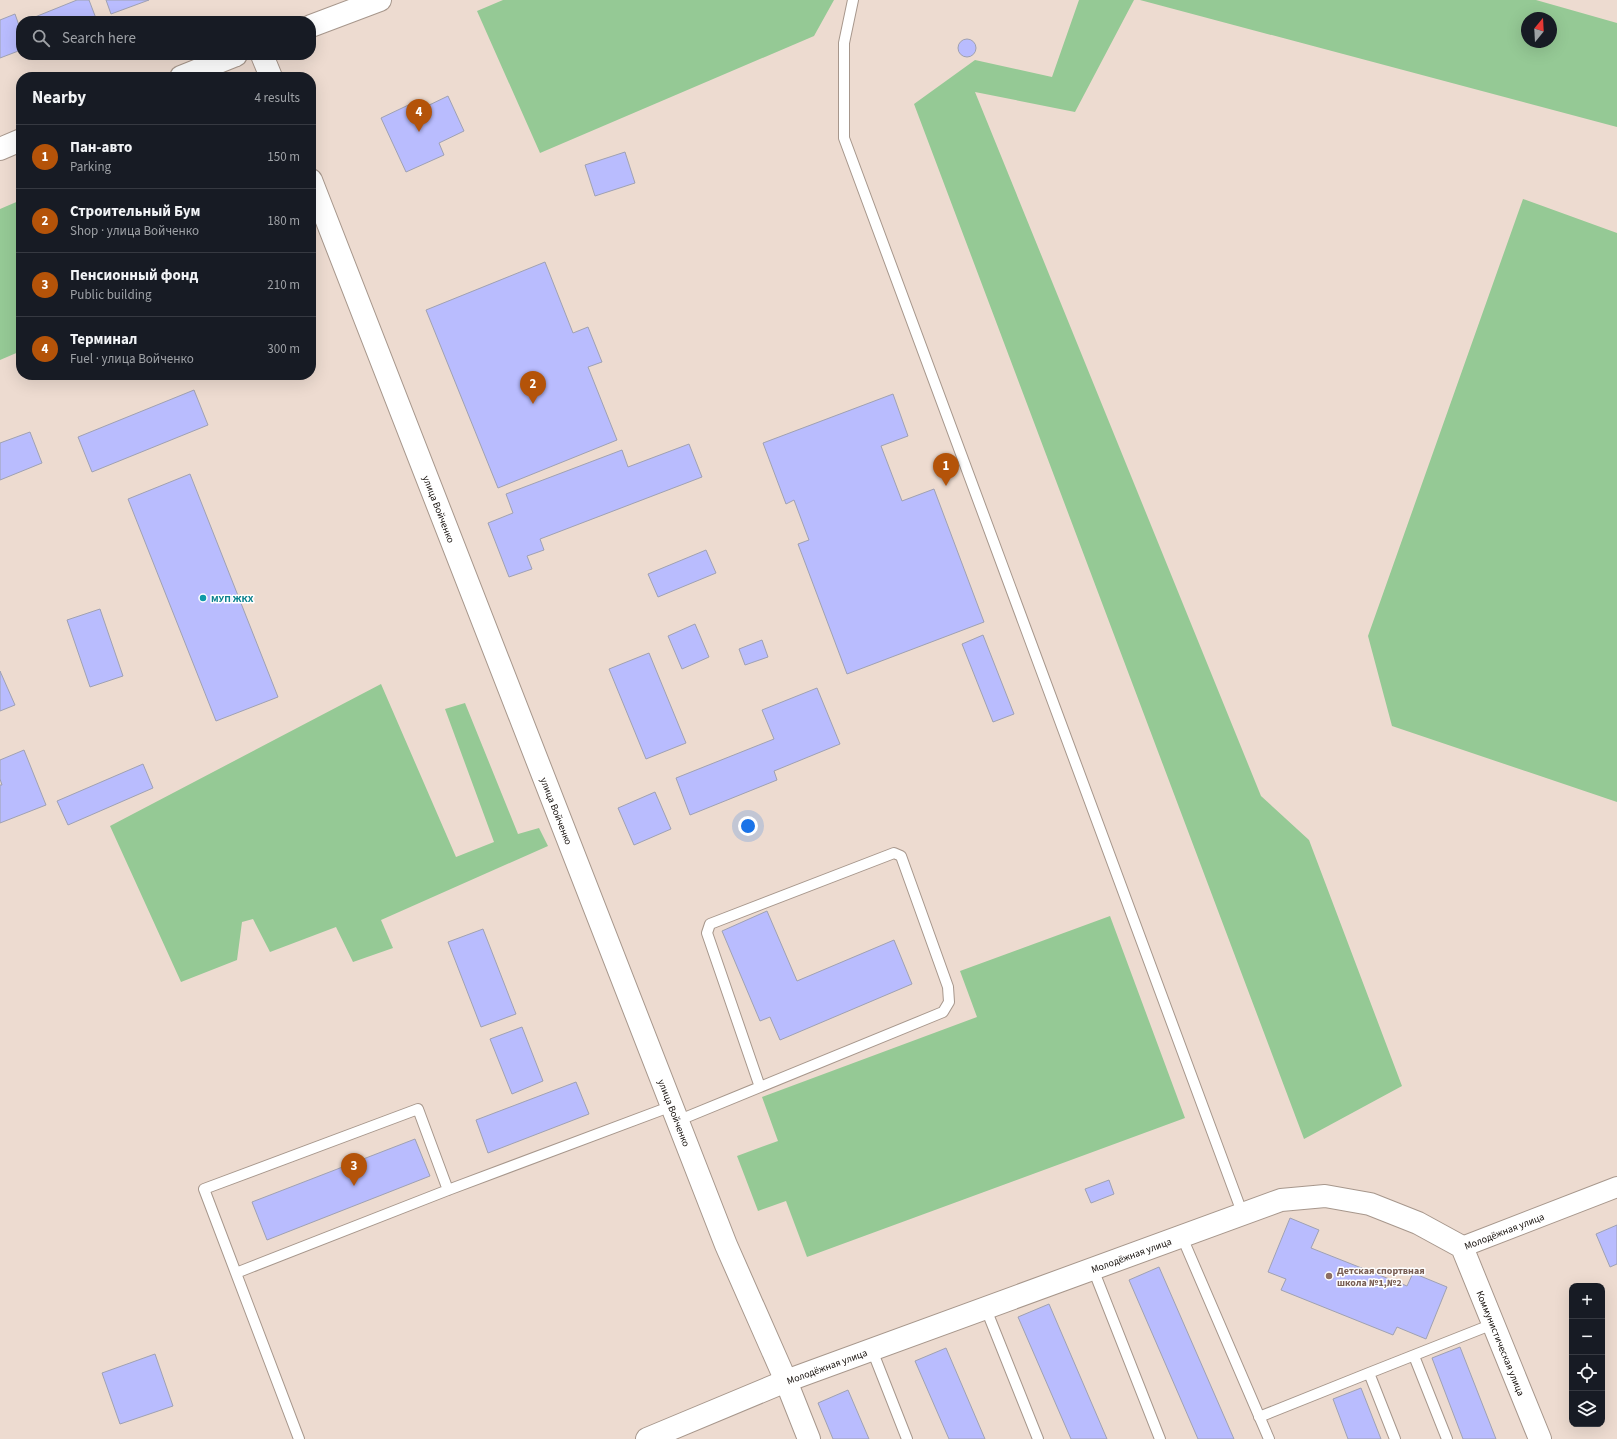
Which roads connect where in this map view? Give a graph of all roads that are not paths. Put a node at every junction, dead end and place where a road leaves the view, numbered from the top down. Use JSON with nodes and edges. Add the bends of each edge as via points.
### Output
{"nodes":[{"id":1,"x":380,"y":0,"type":"edge"},
{"id":2,"x":853,"y":0,"type":"edge"},
{"id":3,"x":316,"y":24,"type":"edge"},
{"id":4,"x":224,"y":60,"type":"edge"},
{"id":5,"x":264,"y":60,"type":"edge"},
{"id":6,"x":194,"y":72,"type":"edge"},
{"id":7,"x":269,"y":72,"type":"edge"},
{"id":8,"x":16,"y":142,"type":"edge"},
{"id":9,"x":0,"y":149,"type":"edge"},
{"id":10,"x":316,"y":193,"type":"edge"},
{"id":11,"x":760,"y":1088,"type":"junction"},
{"id":12,"x":675,"y":1114,"type":"junction"},
{"id":13,"x":1617,"y":1187,"type":"edge"},
{"id":14,"x":448,"y":1190,"type":"junction"},
{"id":15,"x":1243,"y":1215,"type":"junction"},
{"id":16,"x":1182,"y":1237,"type":"junction"},
{"id":17,"x":1462,"y":1247,"type":"junction"},
{"id":18,"x":1093,"y":1269,"type":"junction"},
{"id":19,"x":236,"y":1273,"type":"junction"},
{"id":20,"x":986,"y":1308,"type":"junction"},
{"id":21,"x":1493,"y":1324,"type":"junction"},
{"id":22,"x":872,"y":1350,"type":"junction"},
{"id":23,"x":1414,"y":1356,"type":"junction"},
{"id":24,"x":1369,"y":1373,"type":"junction"},
{"id":25,"x":786,"y":1382,"type":"junction"},
{"id":26,"x":1259,"y":1417,"type":"junction"},
{"id":27,"x":299,"y":1439,"type":"edge"},
{"id":28,"x":647,"y":1439,"type":"edge"},
{"id":29,"x":809,"y":1439,"type":"edge"},
{"id":30,"x":907,"y":1439,"type":"edge"},
{"id":31,"x":1038,"y":1439,"type":"edge"},
{"id":32,"x":1160,"y":1439,"type":"edge"},
{"id":33,"x":1269,"y":1439,"type":"edge"},
{"id":34,"x":1395,"y":1439,"type":"edge"},
{"id":35,"x":1447,"y":1439,"type":"edge"},
{"id":36,"x":1540,"y":1439,"type":"edge"}],
"edges":[{"from":1,"to":3,"type":"main road"},
{"from":2,"to":15,"type":"lane","via":[[844,43],[844,138]]},
{"from":4,"to":6,"type":"main road"},
{"from":5,"to":7,"type":"main road"},
{"from":8,"to":9,"type":"main road"},
{"from":10,"to":12,"type":"main road","name":"улица Войченко"},
{"from":11,"to":11,"type":"lane","via":[[943,1012],[948,1002],[948,987],[901,856],[894,853],[710,924],[707,933]]},
{"from":11,"to":12,"type":"lane"},
{"from":12,"to":14,"type":"lane"},
{"from":12,"to":25,"type":"main road","name":"улица Войченко","via":[[726,1245]]},
{"from":13,"to":17,"type":"street","name":"Молодёжная улица"},
{"from":14,"to":19,"type":"lane"},
{"from":14,"to":19,"type":"lane","via":[[418,1109],[204,1189]]},
{"from":15,"to":16,"type":"main road","name":"Молодёжная улица"},
{"from":15,"to":17,"type":"main road","name":"Молодёжная улица","via":[[1281,1200],[1325,1196],[1370,1204],[1418,1223]]},
{"from":16,"to":18,"type":"main road","name":"Молодёжная улица"},
{"from":16,"to":26,"type":"lane"},
{"from":17,"to":21,"type":"main road","name":"Коммунистическая улица"},
{"from":18,"to":20,"type":"main road","name":"Молодёжная улица"},
{"from":18,"to":32,"type":"lane"},
{"from":19,"to":27,"type":"lane"},
{"from":20,"to":22,"type":"main road","name":"Молодёжная улица"},
{"from":20,"to":31,"type":"lane"},
{"from":21,"to":23,"type":"lane"},
{"from":21,"to":36,"type":"main road","name":"Коммунистическая улица"},
{"from":22,"to":25,"type":"main road","name":"Молодёжная улица"},
{"from":22,"to":30,"type":"lane"},
{"from":23,"to":24,"type":"lane"},
{"from":23,"to":35,"type":"lane"},
{"from":24,"to":26,"type":"lane"},
{"from":24,"to":34,"type":"lane"},
{"from":25,"to":28,"type":"main road","name":"Молодёжная улица"},
{"from":25,"to":29,"type":"main road","name":"улица Войченко"},
{"from":26,"to":33,"type":"lane"}]}
